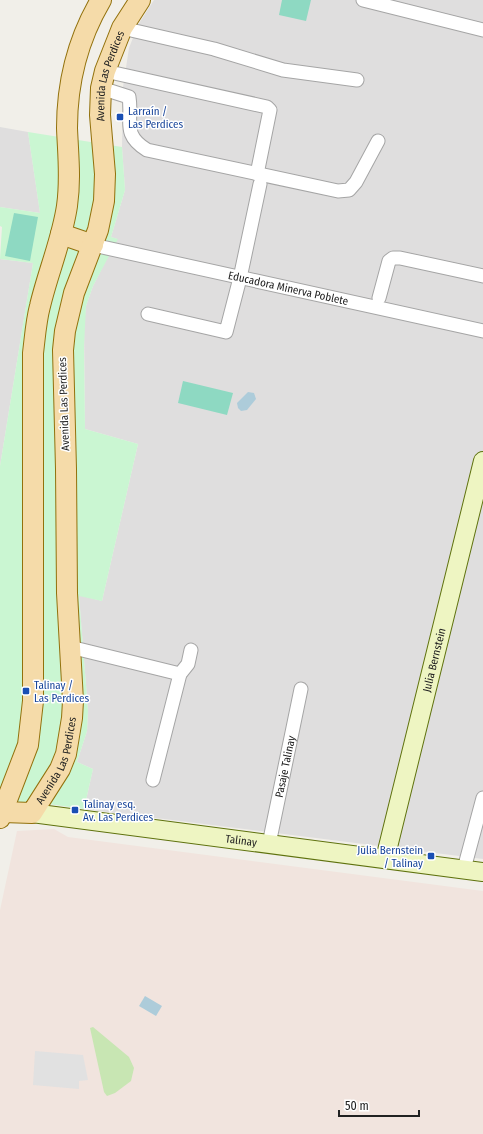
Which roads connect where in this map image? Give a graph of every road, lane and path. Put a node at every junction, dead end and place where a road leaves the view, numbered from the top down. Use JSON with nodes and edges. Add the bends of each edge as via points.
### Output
{"nodes":[{"id":1,"x":100,"y":0,"type":"edge"},
{"id":2,"x":140,"y":0,"type":"edge"},
{"id":3,"x":363,"y":0,"type":"edge"},
{"id":4,"x":122,"y":28,"type":"junction"},
{"id":5,"x":483,"y":30,"type":"edge"},
{"id":6,"x":103,"y":80,"type":"junction"},
{"id":7,"x":357,"y":80,"type":"dead end"},
{"id":8,"x":378,"y":141,"type":"dead end"},
{"id":9,"x":258,"y":179,"type":"junction"},
{"id":10,"x":61,"y":234,"type":"junction"},
{"id":11,"x":93,"y":245,"type":"junction"},
{"id":12,"x":483,"y":276,"type":"edge"},
{"id":13,"x":240,"y":278,"type":"junction"},
{"id":14,"x":379,"y":298,"type":"dead end"},
{"id":15,"x":148,"y":314,"type":"dead end"},
{"id":16,"x":483,"y":332,"type":"edge"},
{"id":17,"x":483,"y":461,"type":"edge"},
{"id":18,"x":478,"y":505,"type":"edge"},
{"id":19,"x":70,"y":647,"type":"junction"},
{"id":20,"x":191,"y":650,"type":"dead end"},
{"id":21,"x":180,"y":674,"type":"junction"},
{"id":22,"x":301,"y":689,"type":"dead end"},
{"id":23,"x":153,"y":780,"type":"dead end"},
{"id":24,"x":483,"y":798,"type":"edge"},
{"id":25,"x":32,"y":813,"type":"junction"},
{"id":26,"x":1,"y":814,"type":"edge"},
{"id":27,"x":269,"y":844,"type":"junction"},
{"id":28,"x":385,"y":859,"type":"junction"},
{"id":29,"x":464,"y":869,"type":"junction"},
{"id":30,"x":483,"y":872,"type":"edge"}],
"edges":[{"from":1,"to":10,"type":"main road","via":[[84,32],[71,82],[67,128],[70,182]]},
{"from":2,"to":4,"type":"main road","name":"Avenida Las Perdices"},
{"from":3,"to":5,"type":"street"},
{"from":4,"to":6,"type":"main road","name":"Avenida Las Perdices"},
{"from":4,"to":7,"type":"street","via":[[214,49],[282,70]]},
{"from":6,"to":9,"type":"street","via":[[129,97],[129,130],[132,138],[147,150]]},
{"from":6,"to":9,"type":"street","via":[[267,107],[270,110]]},
{"from":6,"to":11,"type":"main road","name":"Avenida Las Perdices","via":[[100,115],[105,193],[102,216]]},
{"from":8,"to":9,"type":"street","via":[[349,190],[338,191]]},
{"from":9,"to":13,"type":"street"},
{"from":10,"to":11,"type":"main road"},
{"from":10,"to":26,"type":"main road","via":[[40,305],[33,354],[32,722],[28,745]]},
{"from":11,"to":13,"type":"street","name":"Educadora Minerva Poblete"},
{"from":11,"to":19,"type":"main road","name":"Avenida Las Perdices","via":[[74,293],[63,350]]},
{"from":12,"to":14,"type":"street","via":[[393,258],[389,261]]},
{"from":13,"to":15,"type":"street","via":[[226,332]]},
{"from":13,"to":16,"type":"street","name":"Educadora Minerva Poblete"},
{"from":17,"to":18,"type":"street","name":"Julia Bernstein"},
{"from":18,"to":28,"type":"street","name":"Julia Bernstein"},
{"from":19,"to":21,"type":"street"},
{"from":19,"to":25,"type":"main road","name":"Avenida Las Perdices","via":[[73,700],[68,747],[60,769]]},
{"from":20,"to":21,"type":"street","via":[[188,664]]},
{"from":21,"to":23,"type":"street"},
{"from":22,"to":27,"type":"street","name":"Pasaje Talinay"},
{"from":24,"to":29,"type":"street"},
{"from":25,"to":26,"type":"main road","name":"Talinay"},
{"from":25,"to":27,"type":"street","name":"Talinay"},
{"from":27,"to":28,"type":"street","name":"Talinay"},
{"from":28,"to":29,"type":"street","name":"Talinay"},
{"from":29,"to":30,"type":"street","name":"Talinay"}]}
